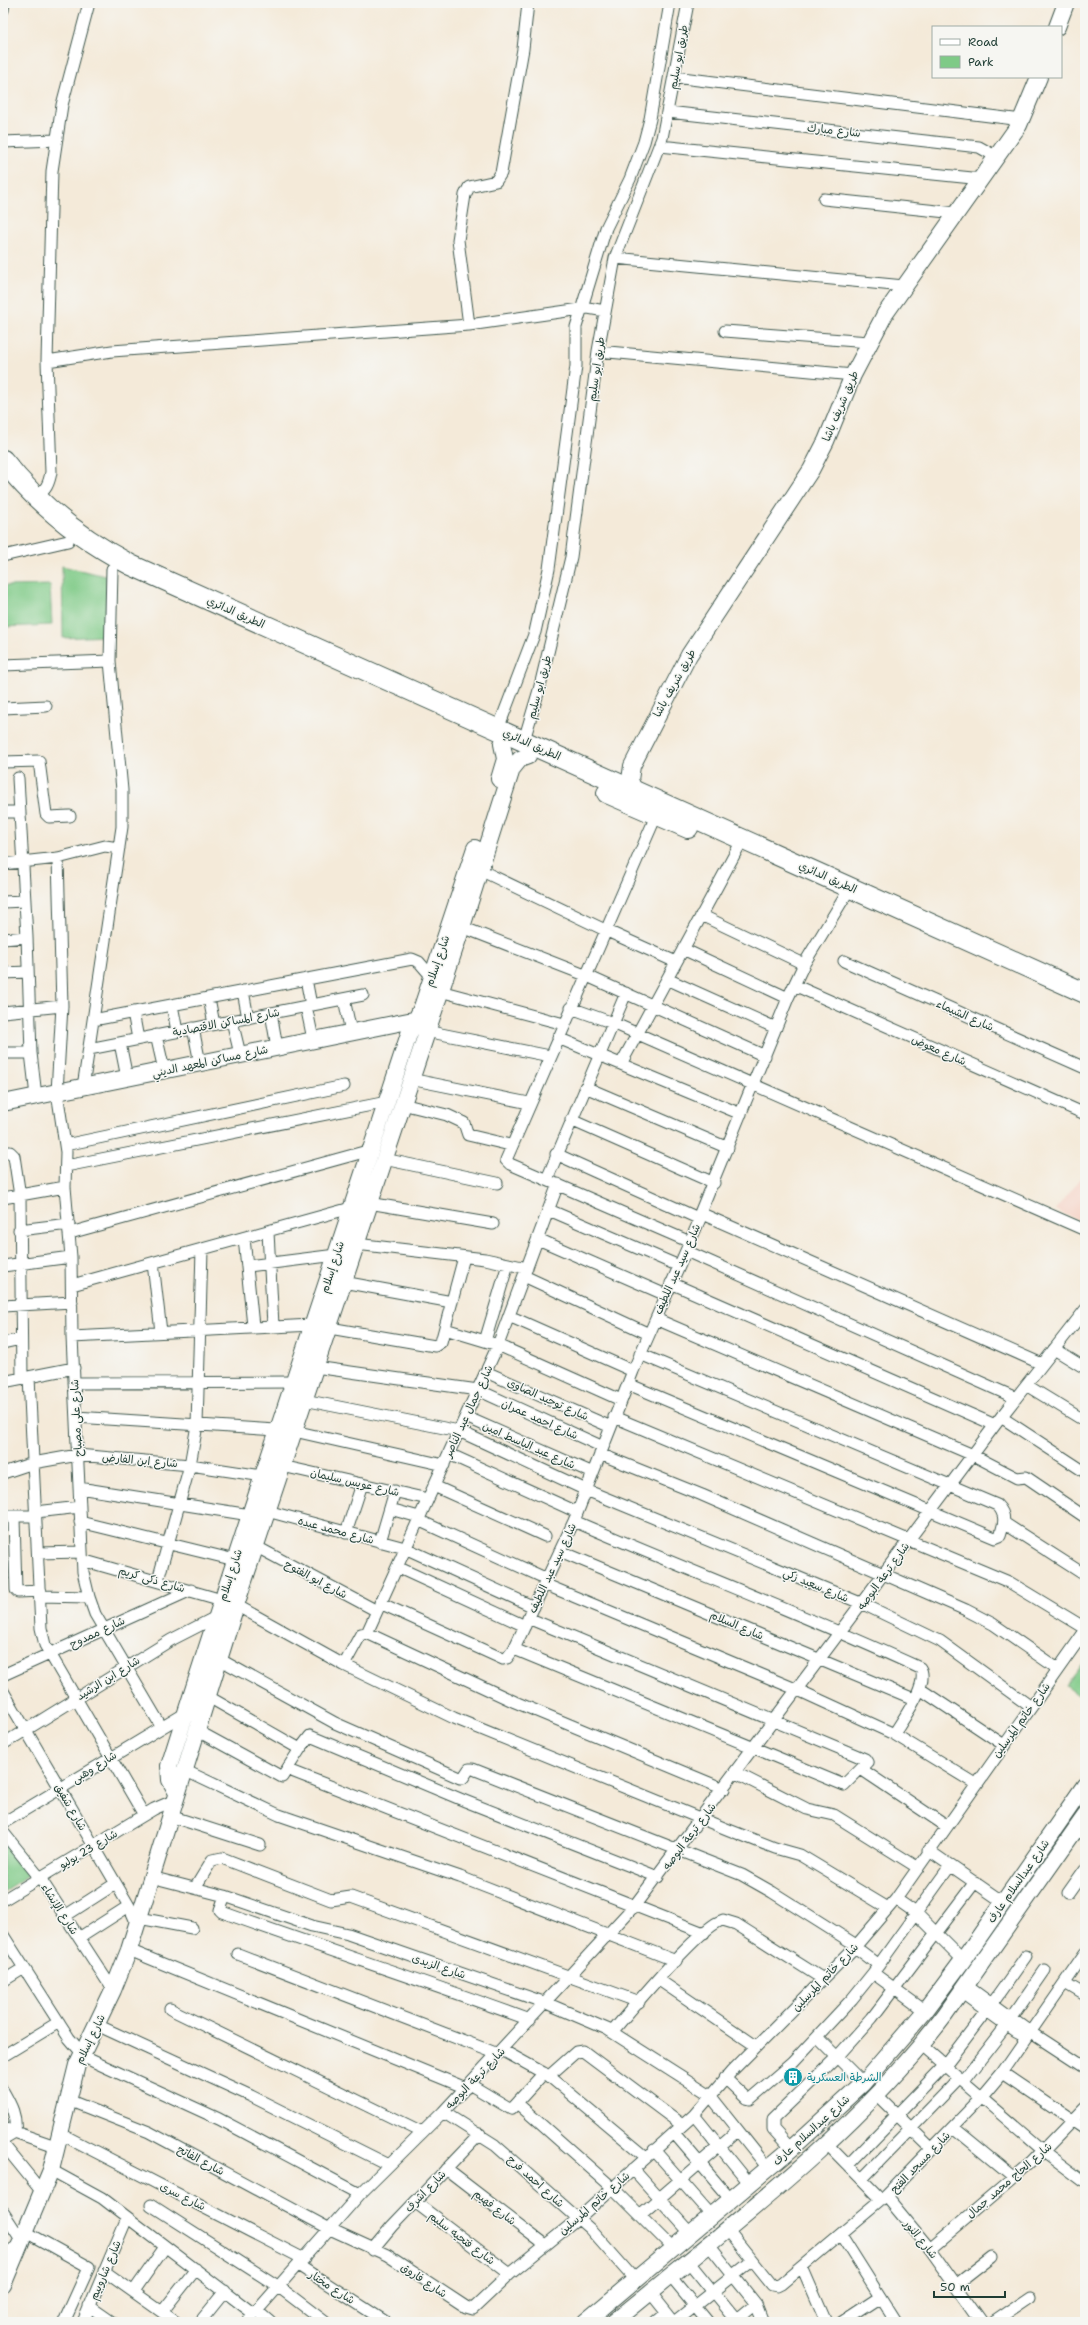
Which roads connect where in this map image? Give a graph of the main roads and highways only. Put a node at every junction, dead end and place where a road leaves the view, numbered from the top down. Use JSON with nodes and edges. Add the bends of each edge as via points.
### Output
{"nodes":[{"id":1,"x":3,"y":460,"type":"edge"},
{"id":2,"x":3,"y":478,"type":"edge"},
{"id":3,"x":41,"y":508,"type":"junction"},
{"id":4,"x":63,"y":532,"type":"junction"},
{"id":5,"x":390,"y":687,"type":"junction"},
{"id":6,"x":526,"y":748,"type":"junction"},
{"id":7,"x":664,"y":811,"type":"junction"},
{"id":8,"x":1085,"y":993,"type":"edge"},
{"id":9,"x":1085,"y":1008,"type":"edge"}],
"edges":[{"from":1,"to":3,"type":"highway","name":"الطريق الدائري"},
{"from":2,"to":3,"type":"highway","name":"الطريق الدائري"},
{"from":3,"to":4,"type":"highway","name":"الطريق الدائري"},
{"from":4,"to":5,"type":"highway","name":"الطريق الدائري","via":[[88,540],[131,565]]},
{"from":4,"to":5,"type":"highway","name":"الطريق الدائري","via":[[112,569],[263,639]]},
{"from":5,"to":6,"type":"highway","name":"الطريق الدائري"},
{"from":6,"to":7,"type":"highway","name":"الطريق الدائري"},
{"from":6,"to":7,"type":"highway","name":"الطريق الدائري","via":[[606,777],[634,790]]},
{"from":7,"to":8,"type":"highway","name":"الطريق الدائري"},
{"from":7,"to":9,"type":"highway","name":"الطريق الدائري","via":[[738,848],[846,893]]}]}
